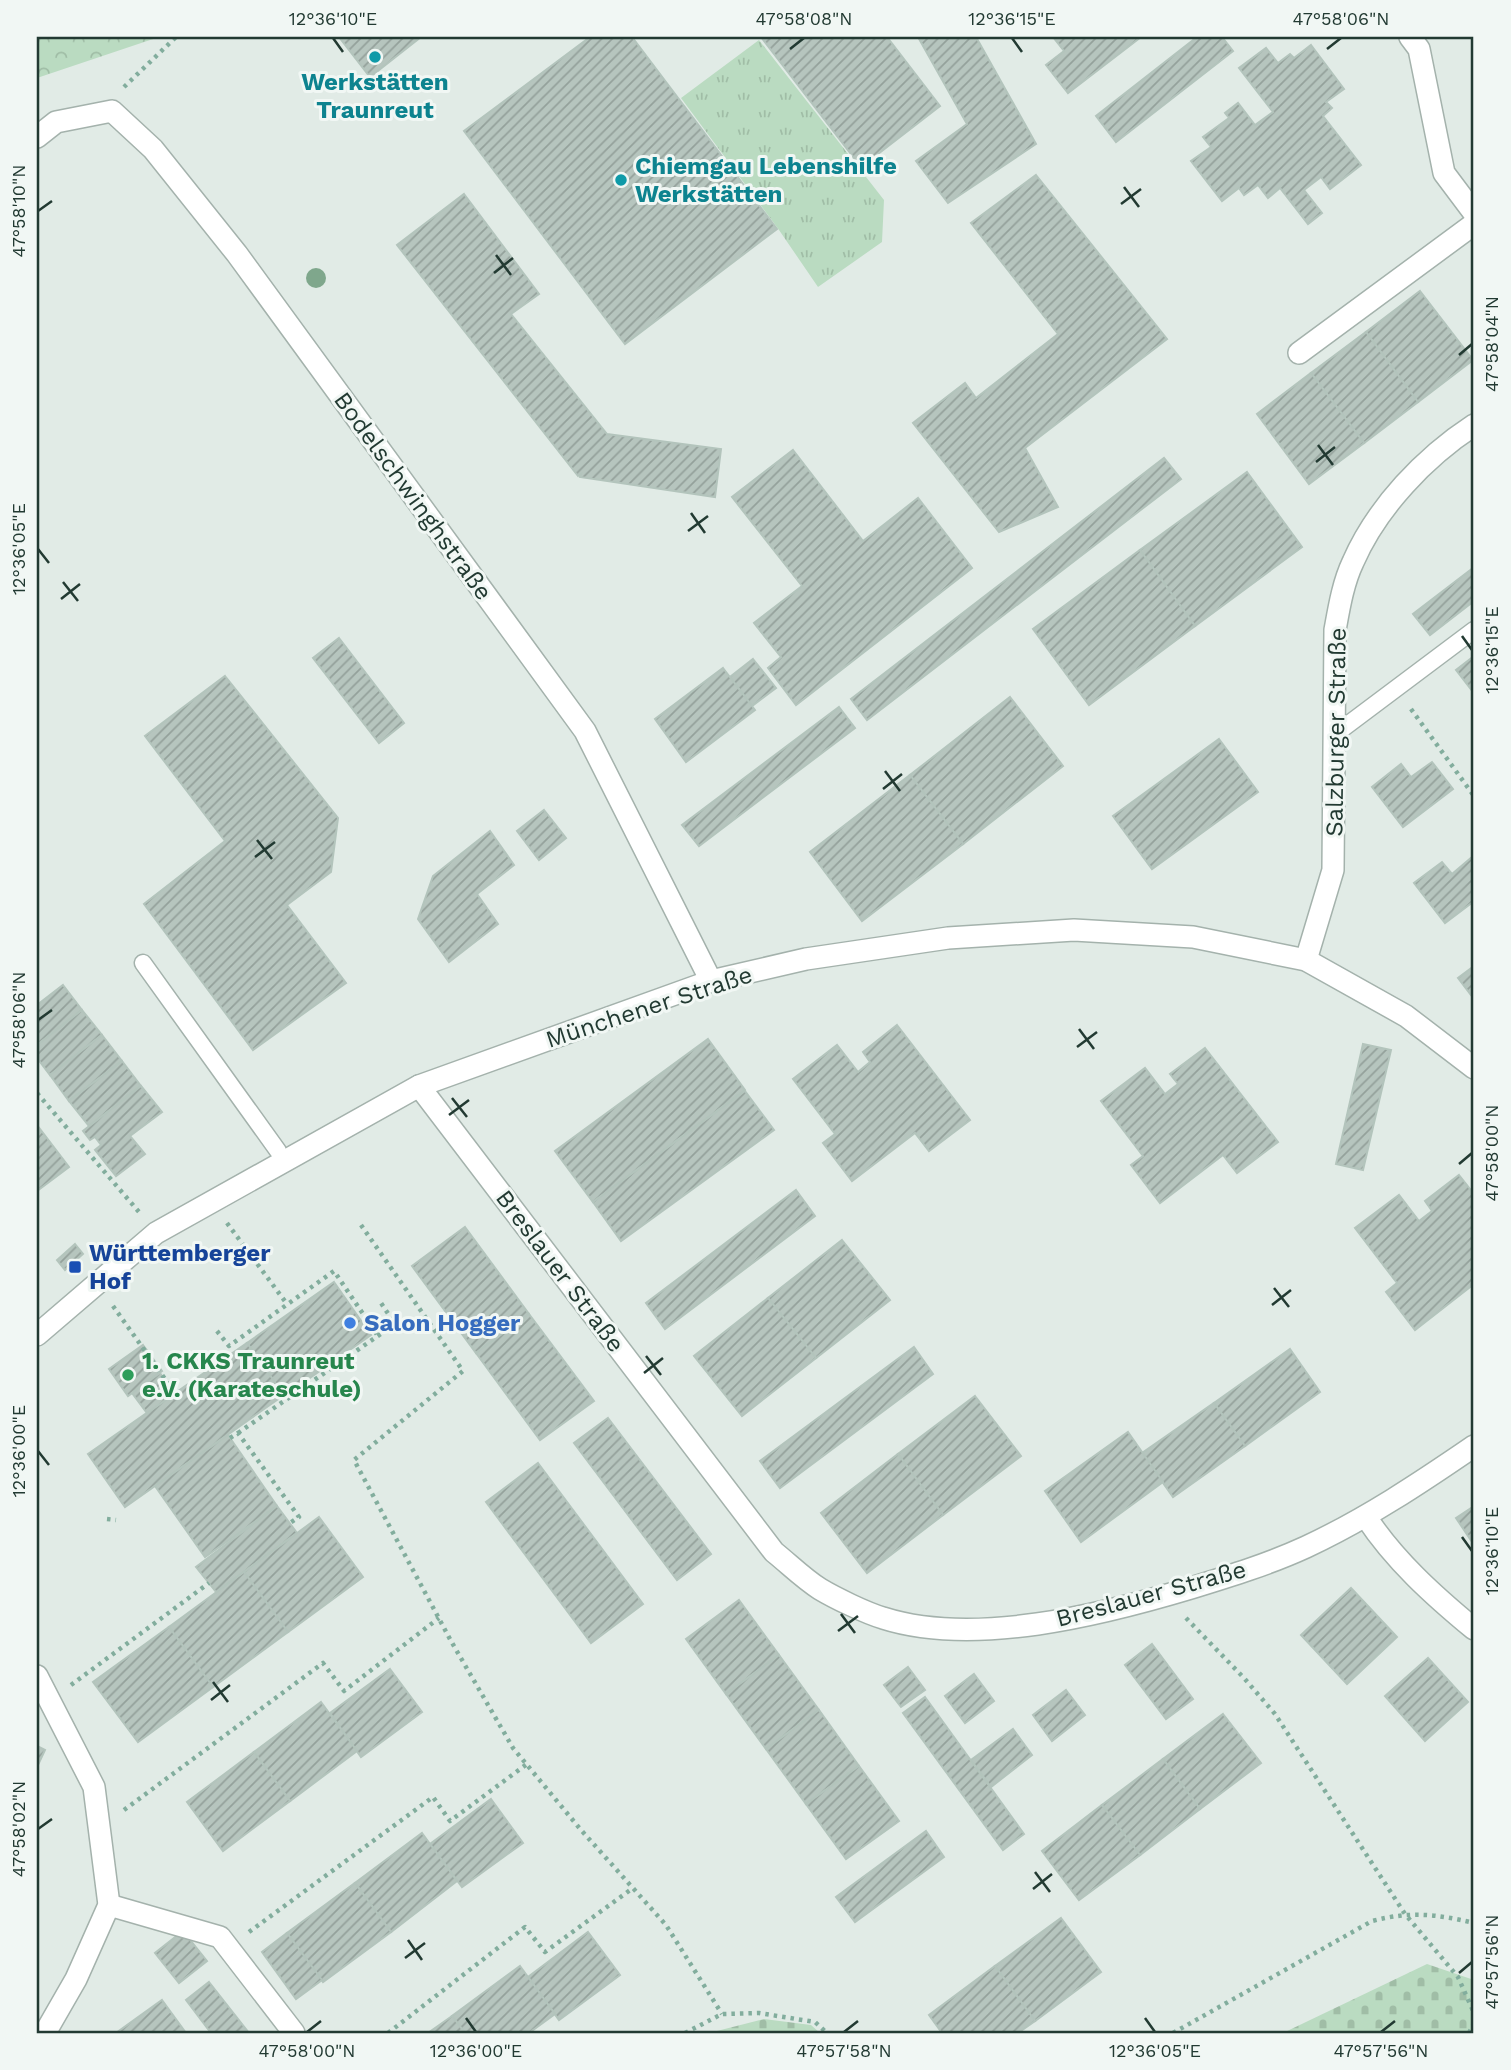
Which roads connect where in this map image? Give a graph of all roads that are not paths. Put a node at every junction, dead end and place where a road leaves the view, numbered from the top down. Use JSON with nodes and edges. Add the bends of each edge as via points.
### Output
{"nodes":[{"id":1,"x":1410,"y":37,"type":"edge"},
{"id":2,"x":37,"y":137,"type":"edge"},
{"id":3,"x":1474,"y":213,"type":"edge"},
{"id":4,"x":1474,"y":224,"type":"edge"},
{"id":5,"x":1299,"y":353,"type":"dead end"},
{"id":6,"x":1474,"y":425,"type":"edge"},
{"id":7,"x":1474,"y":629,"type":"edge"},
{"id":8,"x":1334,"y":729,"type":"junction"},
{"id":9,"x":1306,"y":960,"type":"junction"},
{"id":10,"x":144,"y":963,"type":"dead end"},
{"id":11,"x":711,"y":981,"type":"junction"},
{"id":12,"x":1474,"y":1068,"type":"edge"},
{"id":13,"x":419,"y":1086,"type":"junction"},
{"id":14,"x":278,"y":1151,"type":"dead end"},
{"id":15,"x":37,"y":1335,"type":"edge"},
{"id":16,"x":1474,"y":1446,"type":"edge"},
{"id":17,"x":1366,"y":1517,"type":"junction"},
{"id":18,"x":1474,"y":1629,"type":"edge"},
{"id":19,"x":37,"y":1675,"type":"edge"},
{"id":20,"x":109,"y":1905,"type":"junction"},
{"id":21,"x":45,"y":2033,"type":"edge"},
{"id":22,"x":294,"y":2033,"type":"edge"}],
"edges":[{"from":1,"to":3,"type":"street","via":[[1419,49],[1444,173]]},
{"from":2,"to":11,"type":"street","name":"Bodelschwinghstraße","via":[[57,122],[112,111],[153,149],[237,254],[585,731]]},
{"from":4,"to":5,"type":"street"},
{"from":6,"to":8,"type":"street","name":"Salzburger Straße","via":[[1415,473],[1385,508],[1353,562],[1335,630]]},
{"from":7,"to":8,"type":"lane","via":[[1342,729]]},
{"from":8,"to":9,"type":"street","name":"Salzburger Straße","via":[[1333,870]]},
{"from":9,"to":11,"type":"street","name":"Münchener Straße","via":[[1194,937],[1074,930],[948,938],[806,959]]},
{"from":9,"to":12,"type":"street","name":"Münchener Straße","via":[[1406,1016]]},
{"from":10,"to":14,"type":"lane"},
{"from":11,"to":13,"type":"street","name":"Münchener Straße"},
{"from":13,"to":15,"type":"street","name":"Münchener Straße","via":[[156,1233]]},
{"from":13,"to":17,"type":"street","name":"Breslauer Straße","via":[[774,1552],[820,1589],[883,1618],[940,1628],[1014,1628],[1104,1612],[1261,1565]]},
{"from":16,"to":17,"type":"street","name":"Breslauer Straße"},
{"from":17,"to":18,"type":"street","via":[[1440,1601]]},
{"from":19,"to":20,"type":"street","via":[[93,1787]]},
{"from":20,"to":21,"type":"street","via":[[76,1979]]},
{"from":20,"to":22,"type":"street","via":[[220,1937]]}]}
